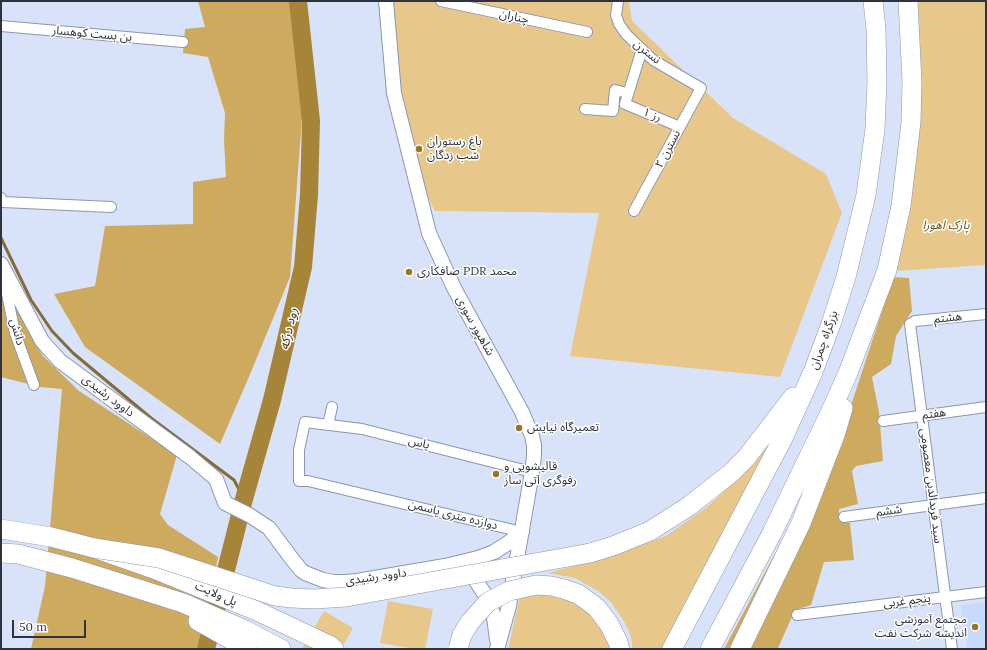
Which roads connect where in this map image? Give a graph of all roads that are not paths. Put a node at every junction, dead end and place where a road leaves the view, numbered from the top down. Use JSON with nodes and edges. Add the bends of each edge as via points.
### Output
{"nodes":[{"id":1,"x":386,"y":1,"type":"edge"},
{"id":2,"x":441,"y":1,"type":"edge"},
{"id":3,"x":618,"y":1,"type":"edge"},
{"id":4,"x":874,"y":1,"type":"edge"},
{"id":5,"x":908,"y":1,"type":"edge"},
{"id":6,"x":1,"y":26,"type":"edge"},
{"id":7,"x":587,"y":32,"type":"dead end"},
{"id":8,"x":183,"y":42,"type":"dead end"},
{"id":9,"x":642,"y":49,"type":"junction"},
{"id":10,"x":701,"y":88,"type":"joint"},
{"id":11,"x":628,"y":93,"type":"junction"},
{"id":12,"x":584,"y":109,"type":"dead end"},
{"id":13,"x":680,"y":127,"type":"junction"},
{"id":14,"x":2,"y":200,"type":"edge"},
{"id":15,"x":111,"y":207,"type":"dead end"},
{"id":16,"x":634,"y":211,"type":"dead end"},
{"id":17,"x":1,"y":264,"type":"edge"},
{"id":18,"x":8,"y":278,"type":"junction"},
{"id":19,"x":986,"y":314,"type":"edge"},
{"id":20,"x":910,"y":324,"type":"joint"},
{"id":21,"x":813,"y":372,"type":"junction"},
{"id":22,"x":848,"y":373,"type":"junction"},
{"id":23,"x":34,"y":385,"type":"dead end"},
{"id":24,"x":332,"y":407,"type":"dead end"},
{"id":25,"x":986,"y":407,"type":"edge"},
{"id":26,"x":922,"y":416,"type":"junction"},
{"id":27,"x":883,"y":420,"type":"dead end"},
{"id":28,"x":305,"y":422,"type":"joint"},
{"id":29,"x":328,"y":425,"type":"junction"},
{"id":30,"x":532,"y":472,"type":"junction"},
{"id":31,"x":986,"y":498,"type":"edge"},
{"id":32,"x":934,"y":505,"type":"junction"},
{"id":33,"x":844,"y":518,"type":"dead end"},
{"id":34,"x":1,"y":529,"type":"edge"},
{"id":35,"x":522,"y":532,"type":"junction"},
{"id":36,"x":94,"y":548,"type":"junction"},
{"id":37,"x":1,"y":552,"type":"edge"},
{"id":38,"x":445,"y":566,"type":"junction"},
{"id":39,"x":512,"y":587,"type":"junction"},
{"id":40,"x":142,"y":591,"type":"junction"},
{"id":41,"x":986,"y":592,"type":"edge"},
{"id":42,"x":945,"y":597,"type":"junction"},
{"id":43,"x":509,"y":606,"type":"junction"},
{"id":44,"x":492,"y":607,"type":"junction"},
{"id":45,"x":797,"y":615,"type":"dead end"},
{"id":46,"x":498,"y":647,"type":"edge"},
{"id":47,"x":248,"y":649,"type":"edge"},
{"id":48,"x":281,"y":649,"type":"edge"},
{"id":49,"x":334,"y":649,"type":"edge"},
{"id":50,"x":458,"y":649,"type":"edge"},
{"id":51,"x":620,"y":649,"type":"edge"},
{"id":52,"x":672,"y":649,"type":"edge"},
{"id":53,"x":710,"y":649,"type":"edge"},
{"id":54,"x":740,"y":649,"type":"edge"},
{"id":55,"x":952,"y":649,"type":"edge"}],
"edges":[{"from":1,"to":30,"type":"street","name":"شاهپور سوری","via":[[394,92],[428,233],[454,288],[522,412],[534,445]]},
{"from":2,"to":7,"type":"street","name":"چناران"},
{"from":3,"to":9,"type":"street","name":"نسترن","via":[[616,15],[619,24]]},
{"from":4,"to":21,"type":"highway","name":"بزرگراه چمران","via":[[877,82],[875,129],[866,195],[846,277]]},
{"from":5,"to":22,"type":"highway","via":[[911,122],[901,206],[887,270]]},
{"from":6,"to":8,"type":"street","name":"بن بست کوهسار"},
{"from":9,"to":10,"type":"street","name":"نسترن","via":[[653,60]]},
{"from":9,"to":11,"type":"street"},
{"from":10,"to":13,"type":"street","name":"نسترن ۲"},
{"from":11,"to":12,"type":"street","via":[[615,90],[613,110]]},
{"from":11,"to":13,"type":"street","name":"رز ۱","via":[[625,104]]},
{"from":13,"to":16,"type":"street","name":"نسترن ۲"},
{"from":14,"to":15,"type":"street"},
{"from":17,"to":18,"type":"street","name":"داوود رشیدی"},
{"from":18,"to":23,"type":"street","name":"دانش","via":[[6,289],[15,333]]},
{"from":18,"to":38,"type":"street","name":"داوود رشیدی","via":[[42,341],[60,361],[216,479],[225,503],[269,528],[305,574],[334,582],[357,581]]},
{"from":19,"to":20,"type":"street","name":"هشتم","via":[[915,321]]},
{"from":20,"to":26,"type":"street","name":"سید فریدالدین معصومی"},
{"from":21,"to":36,"type":"highway","bridge":true,"via":[[759,443],[731,473],[695,502],[650,531],[590,553],[352,596],[315,599],[275,596],[159,558]]},
{"from":21,"to":52,"type":"highway","name":"بزرگراه چمران","via":[[779,445]]},
{"from":22,"to":53,"type":"highway","via":[[772,533]]},
{"from":22,"to":54,"type":"highway","via":[[843,408],[835,435],[801,523]]},
{"from":24,"to":29,"type":"street"},
{"from":25,"to":26,"type":"street","name":"هفتم"},
{"from":26,"to":27,"type":"street","name":"هفتم"},
{"from":26,"to":32,"type":"street","name":"سید فریدالدین معصومی"},
{"from":28,"to":29,"type":"street","name":"یاس"},
{"from":28,"to":35,"type":"street","name":"دوازده متری یاسمن","via":[[300,450],[299,481],[385,498]]},
{"from":29,"to":30,"type":"street","name":"یاس","via":[[362,429]]},
{"from":30,"to":35,"type":"street","name":"شاهپور سوری"},
{"from":31,"to":32,"type":"street","name":"ششم"},
{"from":32,"to":33,"type":"street","name":"ششم"},
{"from":32,"to":42,"type":"street","name":"سید فریدالدین معصومی"},
{"from":34,"to":36,"type":"highway"},
{"from":35,"to":38,"type":"street","name":"داوود رشیدی","via":[[494,552]]},
{"from":35,"to":39,"type":"street","name":"شاهپور سوری"},
{"from":36,"to":49,"type":"highway","name":"پل ولایت","bridge":true,"via":[[154,569],[257,612]]},
{"from":37,"to":40,"type":"highway","via":[[72,568]]},
{"from":38,"to":39,"type":"street","via":[[466,567],[504,577]]},
{"from":38,"to":44,"type":"street","via":[[462,570],[474,578]]},
{"from":39,"to":43,"type":"street","name":"شاهپور سوری"},
{"from":40,"to":47,"type":"highway"},
{"from":40,"to":48,"type":"highway","name":"پل ولایت","via":[[184,603]]},
{"from":41,"to":42,"type":"street","name":"پنجم غربی"},
{"from":42,"to":45,"type":"street","name":"پنجم غربی"},
{"from":42,"to":55,"type":"street","name":"سید فریدالدین معصومی"},
{"from":43,"to":44,"type":"street","via":[[500,613]]},
{"from":43,"to":46,"type":"street","name":"شاهپور سوری"},
{"from":44,"to":46,"type":"street"},
{"from":50,"to":51,"type":"highway","bridge":true,"via":[[462,635],[488,602],[509,591],[536,585],[564,588],[588,601],[609,624]]}]}
